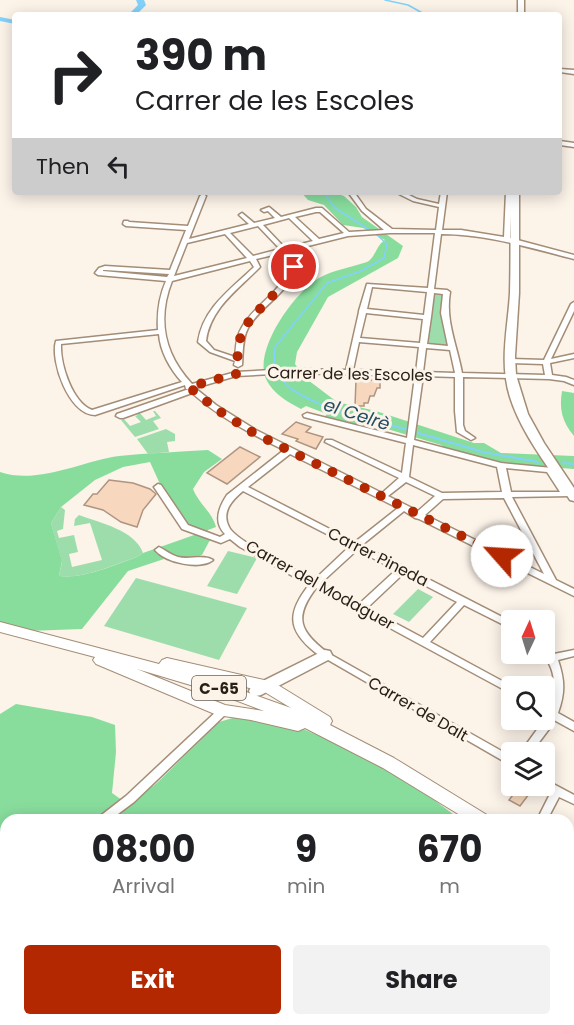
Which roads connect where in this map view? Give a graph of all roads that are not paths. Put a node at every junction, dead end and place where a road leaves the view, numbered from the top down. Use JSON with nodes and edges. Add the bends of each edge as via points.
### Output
{"nodes":[{"id":1,"x":353,"y":195,"type":"edge"},
{"id":2,"x":404,"y":195,"type":"edge"},
{"id":3,"x":444,"y":195,"type":"edge"},
{"id":4,"x":509,"y":195,"type":"edge"},
{"id":5,"x":515,"y":195,"type":"edge"},
{"id":6,"x":203,"y":196,"type":"dead end"},
{"id":7,"x":442,"y":206,"type":"junction"},
{"id":8,"x":264,"y":210,"type":"dead end"},
{"id":9,"x":242,"y":215,"type":"dead end"},
{"id":10,"x":290,"y":216,"type":"junction"},
{"id":11,"x":280,"y":219,"type":"junction"},
{"id":12,"x":126,"y":222,"type":"dead end"},
{"id":13,"x":256,"y":224,"type":"junction"},
{"id":14,"x":190,"y":228,"type":"junction"},
{"id":15,"x":390,"y":231,"type":"junction"},
{"id":16,"x":440,"y":231,"type":"junction"},
{"id":17,"x":226,"y":232,"type":"junction"},
{"id":18,"x":348,"y":234,"type":"junction"},
{"id":19,"x":511,"y":240,"type":"junction"},
{"id":20,"x":184,"y":242,"type":"junction"},
{"id":21,"x":318,"y":242,"type":"junction"},
{"id":22,"x":284,"y":251,"type":"junction"},
{"id":23,"x":574,"y":257,"type":"edge"},
{"id":24,"x":252,"y":259,"type":"junction"},
{"id":25,"x":173,"y":273,"type":"junction"},
{"id":26,"x":193,"y":274,"type":"junction"},
{"id":27,"x":431,"y":289,"type":"junction"},
{"id":28,"x":574,"y":304,"type":"edge"},
{"id":29,"x":362,"y":311,"type":"junction"},
{"id":30,"x":428,"y":317,"type":"junction"},
{"id":31,"x":160,"y":332,"type":"junction"},
{"id":32,"x":357,"y":340,"type":"junction"},
{"id":33,"x":424,"y":346,"type":"junction"},
{"id":34,"x":452,"y":348,"type":"junction"},
{"id":35,"x":574,"y":356,"type":"edge"},
{"id":36,"x":238,"y":360,"type":"junction"},
{"id":37,"x":511,"y":361,"type":"junction"},
{"id":38,"x":546,"y":362,"type":"junction"},
{"id":39,"x":261,"y":372,"type":"joint"},
{"id":40,"x":349,"y":373,"type":"junction"},
{"id":41,"x":236,"y":374,"type":"junction"},
{"id":42,"x":420,"y":375,"type":"junction"},
{"id":43,"x":459,"y":375,"type":"junction"},
{"id":44,"x":512,"y":376,"type":"junction"},
{"id":45,"x":549,"y":377,"type":"junction"},
{"id":46,"x":574,"y":383,"type":"edge"},
{"id":47,"x":189,"y":386,"type":"junction"},
{"id":48,"x":308,"y":415,"type":"dead end"},
{"id":49,"x":120,"y":416,"type":"dead end"},
{"id":50,"x":471,"y":438,"type":"dead end"},
{"id":51,"x":329,"y":442,"type":"dead end"},
{"id":52,"x":411,"y":444,"type":"junction"},
{"id":53,"x":288,"y":451,"type":"junction"},
{"id":54,"x":501,"y":465,"type":"junction"},
{"id":55,"x":405,"y":478,"type":"junction"},
{"id":56,"x":158,"y":487,"type":"dead end"},
{"id":57,"x":244,"y":488,"type":"junction"},
{"id":58,"x":507,"y":495,"type":"junction"},
{"id":59,"x":571,"y":495,"type":"edge"},
{"id":60,"x":441,"y":496,"type":"junction"},
{"id":61,"x":382,"y":497,"type":"junction"},
{"id":62,"x":403,"y":508,"type":"junction"},
{"id":63,"x":418,"y":516,"type":"junction"},
{"id":64,"x":230,"y":534,"type":"junction"},
{"id":65,"x":357,"y":546,"type":"junction"},
{"id":66,"x":159,"y":550,"type":"dead end"},
{"id":67,"x":209,"y":560,"type":"dead end"},
{"id":68,"x":402,"y":570,"type":"junction"},
{"id":69,"x":552,"y":581,"type":"junction"},
{"id":70,"x":316,"y":584,"type":"junction"},
{"id":71,"x":574,"y":593,"type":"edge"},
{"id":72,"x":463,"y":601,"type":"junction"},
{"id":73,"x":361,"y":608,"type":"junction"},
{"id":74,"x":501,"y":620,"type":"edge"},
{"id":75,"x":7,"y":628,"type":"edge"},
{"id":76,"x":425,"y":642,"type":"junction"},
{"id":77,"x":574,"y":653,"type":"edge"},
{"id":78,"x":106,"y":654,"type":"junction"},
{"id":79,"x":325,"y":655,"type":"junction"},
{"id":80,"x":557,"y":657,"type":"joint"},
{"id":81,"x":501,"y":685,"type":"edge"},
{"id":82,"x":262,"y":688,"type":"junction"},
{"id":83,"x":228,"y":707,"type":"junction"},
{"id":84,"x":556,"y":717,"type":"junction"},
{"id":85,"x":574,"y":727,"type":"edge"},
{"id":86,"x":329,"y":731,"type":"junction"},
{"id":87,"x":534,"y":742,"type":"edge"},
{"id":88,"x":501,"y":756,"type":"edge"},
{"id":89,"x":386,"y":760,"type":"junction"},
{"id":90,"x":557,"y":791,"type":"joint"},
{"id":91,"x":574,"y":800,"type":"edge"},
{"id":92,"x":111,"y":814,"type":"edge"},
{"id":93,"x":472,"y":814,"type":"edge"},
{"id":94,"x":545,"y":814,"type":"edge"}],
"edges":[{"from":1,"to":15,"type":"street","via":[[364,210]]},
{"from":2,"to":7,"type":"street"},
{"from":3,"to":7,"type":"street"},
{"from":4,"to":19,"type":"street"},
{"from":5,"to":19,"type":"main road"},
{"from":6,"to":14,"type":"street"},
{"from":7,"to":16,"type":"street"},
{"from":8,"to":11,"type":"street","via":[[269,209]]},
{"from":9,"to":13,"type":"street"},
{"from":10,"to":11,"type":"street"},
{"from":10,"to":18,"type":"street","via":[[322,210]]},
{"from":10,"to":21,"type":"street"},
{"from":11,"to":13,"type":"street"},
{"from":12,"to":14,"type":"street"},
{"from":13,"to":17,"type":"street"},
{"from":13,"to":22,"type":"street"},
{"from":14,"to":20,"type":"street"},
{"from":15,"to":16,"type":"street"},
{"from":15,"to":18,"type":"street"},
{"from":16,"to":19,"type":"street"},
{"from":16,"to":27,"type":"street"},
{"from":17,"to":20,"type":"street"},
{"from":17,"to":24,"type":"street"},
{"from":18,"to":21,"type":"street"},
{"from":19,"to":23,"type":"street"},
{"from":19,"to":37,"type":"main road"},
{"from":20,"to":25,"type":"street"},
{"from":21,"to":22,"type":"street"},
{"from":22,"to":24,"type":"street"},
{"from":22,"to":36,"type":"street","via":[[294,267],[287,281],[244,328]]},
{"from":24,"to":26,"type":"street"},
{"from":24,"to":36,"type":"street","via":[[257,267],[213,312],[202,334],[204,346]]},
{"from":25,"to":25,"type":"street","via":[[105,267],[98,273]]},
{"from":25,"to":26,"type":"street"},
{"from":25,"to":26,"type":"street"},
{"from":25,"to":31,"type":"street","via":[[160,309]]},
{"from":27,"to":29,"type":"street","via":[[369,285]]},
{"from":27,"to":30,"type":"street"},
{"from":27,"to":34,"type":"street","via":[[447,292],[444,316]]},
{"from":28,"to":38,"type":"street"},
{"from":29,"to":30,"type":"street"},
{"from":29,"to":32,"type":"street"},
{"from":30,"to":33,"type":"street"},
{"from":31,"to":47,"type":"street","via":[[172,363]]},
{"from":31,"to":47,"type":"street","via":[[62,340],[57,345],[57,356],[70,389],[86,413],[98,413]]},
{"from":32,"to":33,"type":"street"},
{"from":32,"to":40,"type":"street"},
{"from":33,"to":34,"type":"street"},
{"from":33,"to":42,"type":"street"},
{"from":34,"to":43,"type":"street"},
{"from":35,"to":38,"type":"street"},
{"from":36,"to":41,"type":"street"},
{"from":37,"to":38,"type":"street"},
{"from":37,"to":44,"type":"main road"},
{"from":38,"to":45,"type":"street"},
{"from":39,"to":40,"type":"street","name":"Carrer de les Escoles"},
{"from":39,"to":41,"type":"street","name":"Carrer de les Escoles"},
{"from":40,"to":42,"type":"street","name":"Carrer de les Escoles"},
{"from":41,"to":47,"type":"street","name":"Carrer de les Escoles"},
{"from":42,"to":43,"type":"street","name":"Carrer de les Escoles"},
{"from":42,"to":52,"type":"street"},
{"from":43,"to":44,"type":"street","name":"Carrer de les Escoles"},
{"from":43,"to":50,"type":"street","via":[[458,420],[461,432]]},
{"from":44,"to":45,"type":"street","name":"Carrer de les Escoles"},
{"from":44,"to":59,"type":"main road","via":[[520,407]]},
{"from":45,"to":46,"type":"street","name":"Carrer de les Escoles"},
{"from":47,"to":49,"type":"street"},
{"from":47,"to":53,"type":"street","via":[[243,426]]},
{"from":48,"to":52,"type":"street"},
{"from":51,"to":55,"type":"street"},
{"from":52,"to":54,"type":"street"},
{"from":52,"to":55,"type":"street"},
{"from":53,"to":57,"type":"street","name":"Carrer del Modaguer"},
{"from":53,"to":61,"type":"street"},
{"from":54,"to":58,"type":"street"},
{"from":54,"to":59,"type":"street","via":[[549,470]]},
{"from":55,"to":60,"type":"street"},
{"from":55,"to":61,"type":"street"},
{"from":56,"to":64,"type":"street","via":[[185,527],[221,540]]},
{"from":57,"to":64,"type":"street","name":"Carrer del Modaguer","via":[[225,505],[223,525]]},
{"from":57,"to":65,"type":"street","name":"Carrer Pineda"},
{"from":58,"to":59,"type":"street"},
{"from":58,"to":60,"type":"street"},
{"from":58,"to":69,"type":"street"},
{"from":60,"to":63,"type":"street"},
{"from":61,"to":62,"type":"street"},
{"from":62,"to":63,"type":"street"},
{"from":62,"to":65,"type":"street","name":"Carrer de Dalt"},
{"from":63,"to":69,"type":"street"},
{"from":64,"to":70,"type":"street","name":"Carrer del Modaguer"},
{"from":65,"to":68,"type":"street","name":"Carrer Pineda"},
{"from":65,"to":70,"type":"street","name":"Carrer de Dalt"},
{"from":66,"to":67,"type":"street","via":[[173,560]]},
{"from":68,"to":72,"type":"street","name":"Carrer Pineda"},
{"from":68,"to":73,"type":"street"},
{"from":69,"to":71,"type":"street"},
{"from":70,"to":73,"type":"street","name":"Carrer del Modaguer"},
{"from":70,"to":79,"type":"street","name":"Carrer de Dalt","via":[[303,597],[298,612],[303,635]]},
{"from":72,"to":74,"type":"street","name":"Carrer Pineda"},
{"from":72,"to":76,"type":"street"},
{"from":73,"to":76,"type":"street","name":"Carrer del Modaguer"},
{"from":75,"to":78,"type":"main road","number":"C-65"},
{"from":75,"to":83,"type":"main road"},
{"from":76,"to":81,"type":"street","name":"Carrer del Modaguer"},
{"from":77,"to":80,"type":"street"},
{"from":78,"to":82,"type":"main road"},
{"from":78,"to":86,"type":"main road","number":"C-65","via":[[226,690]]},
{"from":79,"to":82,"type":"main road"},
{"from":79,"to":88,"type":"street","name":"Carrer de Dalt"},
{"from":80,"to":84,"type":"street","via":[[567,677],[568,694]]},
{"from":82,"to":89,"type":"main road","via":[[374,747]]},
{"from":83,"to":86,"type":"main road"},
{"from":83,"to":92,"type":"street"},
{"from":84,"to":85,"type":"street"},
{"from":84,"to":87,"type":"street"},
{"from":86,"to":89,"type":"main road","number":"C-65"},
{"from":89,"to":93,"type":"main road","number":"C-65"},
{"from":90,"to":91,"type":"street"},
{"from":90,"to":94,"type":"street"}]}
